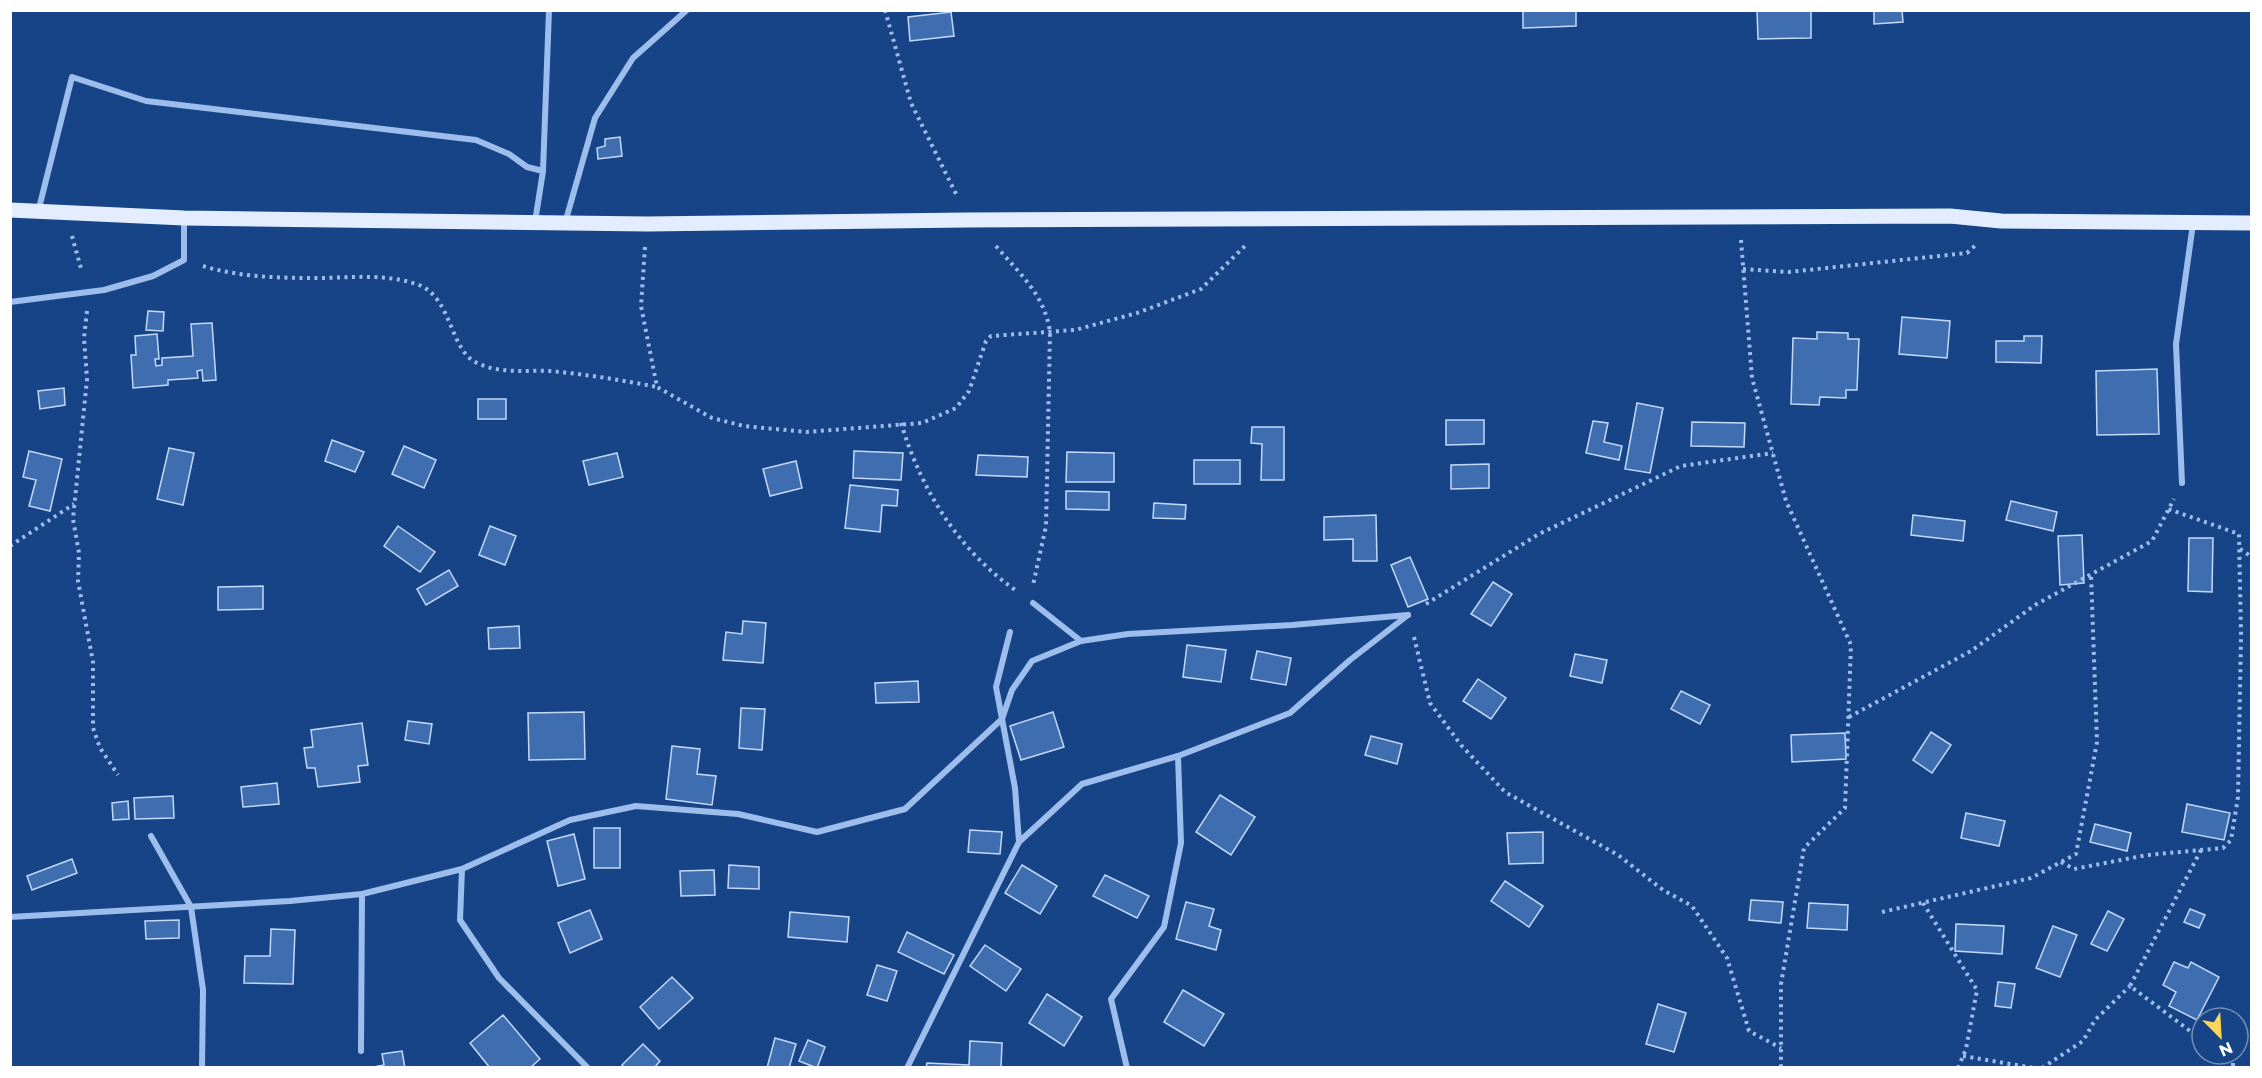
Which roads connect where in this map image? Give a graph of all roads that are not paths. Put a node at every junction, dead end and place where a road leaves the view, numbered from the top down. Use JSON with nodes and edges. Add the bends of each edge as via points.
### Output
{"nodes":[{"id":1,"x":549,"y":10,"type":"edge"},
{"id":2,"x":687,"y":10,"type":"edge"},
{"id":3,"x":543,"y":171,"type":"junction"},
{"id":4,"x":10,"y":210,"type":"edge"},
{"id":5,"x":38,"y":212,"type":"junction"},
{"id":6,"x":184,"y":218,"type":"junction"},
{"id":7,"x":535,"y":223,"type":"junction"},
{"id":8,"x":565,"y":223,"type":"junction"},
{"id":9,"x":2193,"y":223,"type":"junction"},
{"id":10,"x":2252,"y":223,"type":"edge"},
{"id":11,"x":10,"y":302,"type":"edge"},
{"id":12,"x":2182,"y":483,"type":"road end"},
{"id":13,"x":1033,"y":603,"type":"road end"},
{"id":14,"x":1010,"y":632,"type":"dead end"},
{"id":15,"x":1081,"y":641,"type":"junction"},
{"id":16,"x":1002,"y":719,"type":"junction"},
{"id":17,"x":1178,"y":756,"type":"junction"},
{"id":18,"x":151,"y":836,"type":"dead end"},
{"id":19,"x":1019,"y":842,"type":"junction"},
{"id":20,"x":462,"y":869,"type":"junction"},
{"id":21,"x":362,"y":894,"type":"junction"},
{"id":22,"x":191,"y":907,"type":"junction"},
{"id":23,"x":10,"y":917,"type":"edge"},
{"id":24,"x":361,"y":1051,"type":"dead end"},
{"id":25,"x":1126,"y":1066,"type":"edge"},
{"id":26,"x":202,"y":1068,"type":"edge"},
{"id":27,"x":588,"y":1068,"type":"edge"},
{"id":28,"x":907,"y":1068,"type":"edge"}],
"edges":[{"from":1,"to":3,"type":"street"},
{"from":2,"to":8,"type":"street","via":[[633,58],[595,118]]},
{"from":3,"to":5,"type":"street","via":[[527,167],[509,153],[476,140],[146,100],[72,77]]},
{"from":3,"to":7,"type":"street"},
{"from":4,"to":5,"type":"main road"},
{"from":5,"to":6,"type":"main road"},
{"from":6,"to":7,"type":"main road"},
{"from":6,"to":11,"type":"street","via":[[184,260],[153,276],[90,292]]},
{"from":7,"to":8,"type":"main road"},
{"from":8,"to":9,"type":"main road","via":[[1950,216],[2001,221]]},
{"from":9,"to":10,"type":"main road"},
{"from":9,"to":12,"type":"street","via":[[2176,344]]},
{"from":13,"to":15,"type":"street"},
{"from":14,"to":16,"type":"street","via":[[996,687]]},
{"from":15,"to":16,"type":"street","via":[[1032,661],[1012,690]]},
{"from":15,"to":17,"type":"street","via":[[1128,634],[1408,615],[1290,713]]},
{"from":16,"to":19,"type":"street","via":[[1015,788]]},
{"from":16,"to":20,"type":"street","via":[[905,809],[817,832],[738,814],[636,806],[570,820]]},
{"from":17,"to":19,"type":"street","via":[[1082,784]]},
{"from":17,"to":25,"type":"street","via":[[1181,843],[1164,927],[1111,999]]},
{"from":18,"to":22,"type":"street"},
{"from":19,"to":28,"type":"street"},
{"from":20,"to":21,"type":"street"},
{"from":20,"to":27,"type":"street","via":[[460,920],[499,978]]},
{"from":21,"to":22,"type":"street"},
{"from":21,"to":24,"type":"street"},
{"from":22,"to":23,"type":"street"},
{"from":22,"to":26,"type":"street","via":[[203,990]]}]}
